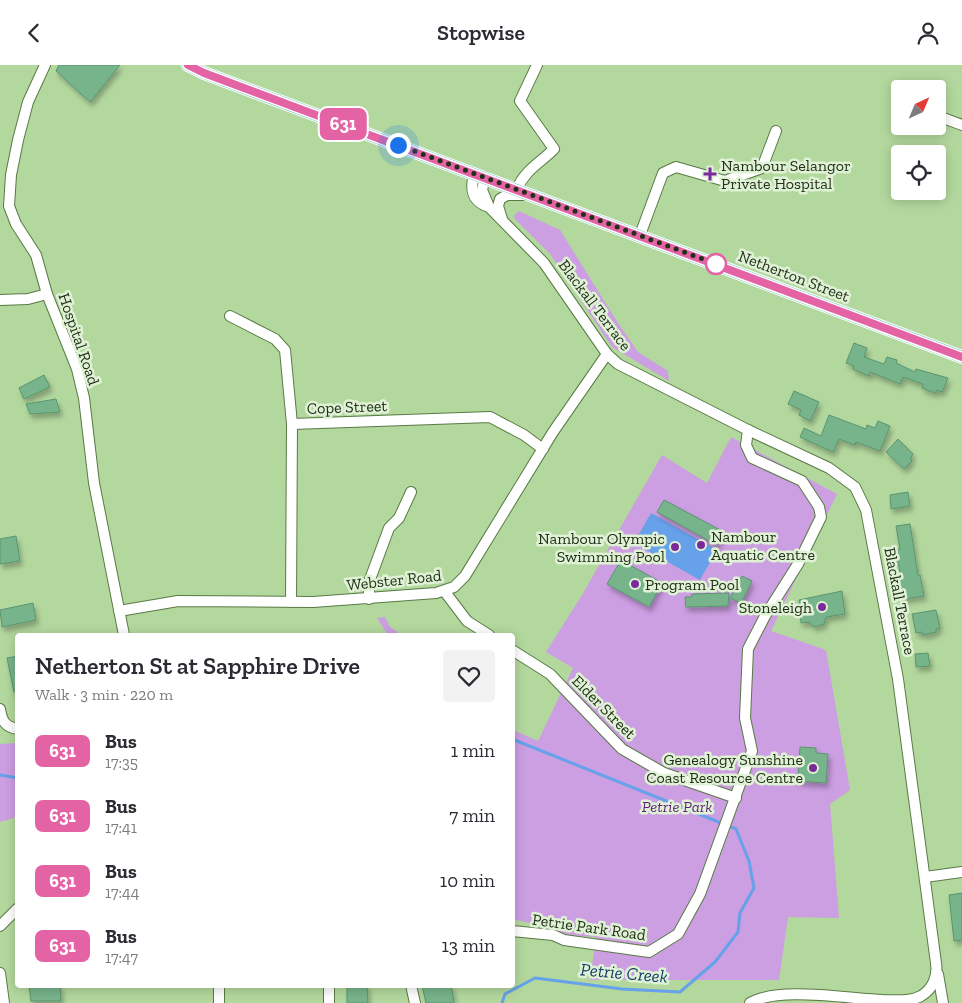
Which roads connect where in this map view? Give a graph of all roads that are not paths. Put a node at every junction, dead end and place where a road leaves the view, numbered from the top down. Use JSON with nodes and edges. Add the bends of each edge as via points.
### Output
{"nodes":[{"id":1,"x":45,"y":65,"type":"edge"},
{"id":2,"x":188,"y":65,"type":"edge"},
{"id":3,"x":537,"y":65,"type":"edge"},
{"id":4,"x":946,"y":119,"type":"edge"},
{"id":5,"x":962,"y":125,"type":"edge"},
{"id":6,"x":776,"y":131,"type":"dead end"},
{"id":7,"x":480,"y":175,"type":"junction"},
{"id":8,"x":517,"y":189,"type":"junction"},
{"id":9,"x":532,"y":195,"type":"junction"},
{"id":10,"x":502,"y":220,"type":"junction"},
{"id":11,"x":640,"y":235,"type":"junction"},
{"id":12,"x":48,"y":294,"type":"junction"},
{"id":13,"x":0,"y":300,"type":"edge"},
{"id":14,"x":230,"y":316,"type":"dead end"},
{"id":15,"x":607,"y":354,"type":"junction"},
{"id":16,"x":962,"y":357,"type":"edge"},
{"id":17,"x":292,"y":424,"type":"junction"},
{"id":18,"x":748,"y":430,"type":"junction"},
{"id":19,"x":543,"y":449,"type":"junction"},
{"id":20,"x":411,"y":492,"type":"dead end"},
{"id":21,"x":445,"y":591,"type":"junction"},
{"id":22,"x":369,"y":599,"type":"junction"},
{"id":23,"x":292,"y":602,"type":"junction"},
{"id":24,"x":119,"y":611,"type":"junction"},
{"id":25,"x":124,"y":633,"type":"edge"},
{"id":26,"x":487,"y":633,"type":"edge"},
{"id":27,"x":515,"y":652,"type":"edge"},
{"id":28,"x":0,"y":709,"type":"edge"},
{"id":29,"x":15,"y":729,"type":"edge"},
{"id":30,"x":734,"y":802,"type":"junction"},
{"id":31,"x":962,"y":872,"type":"edge"},
{"id":32,"x":925,"y":877,"type":"junction"},
{"id":33,"x":15,"y":911,"type":"edge"},
{"id":34,"x":0,"y":925,"type":"edge"},
{"id":35,"x":515,"y":931,"type":"edge"},
{"id":36,"x":936,"y":963,"type":"junction"},
{"id":37,"x":0,"y":973,"type":"edge"},
{"id":38,"x":219,"y":988,"type":"edge"},
{"id":39,"x":329,"y":988,"type":"edge"},
{"id":40,"x":412,"y":988,"type":"edge"},
{"id":41,"x":830,"y":997,"type":"junction"},
{"id":42,"x":4,"y":1003,"type":"edge"},
{"id":43,"x":219,"y":1003,"type":"edge"},
{"id":44,"x":329,"y":1003,"type":"edge"},
{"id":45,"x":415,"y":1003,"type":"edge"},
{"id":46,"x":750,"y":1003,"type":"edge"},
{"id":47,"x":842,"y":1003,"type":"edge"},
{"id":48,"x":944,"y":1003,"type":"edge"}],
"edges":[{"from":1,"to":12,"type":"street","name":"Hospital Road","via":[[28,101],[11,175],[9,201],[16,224],[36,255]]},
{"from":2,"to":7,"type":"main road"},
{"from":3,"to":8,"type":"street","via":[[520,101],[554,149],[524,176]]},
{"from":4,"to":5,"type":"street"},
{"from":6,"to":11,"type":"street","via":[[762,169],[725,181],[676,167],[663,173]]},
{"from":7,"to":8,"type":"main road","name":"Netherton Street"},
{"from":7,"to":10,"type":"street","name":"Blackall Terrace","via":[[489,207]]},
{"from":8,"to":9,"type":"main road","name":"Netherton Street"},
{"from":9,"to":10,"type":"street","via":[[503,197],[498,206]]},
{"from":9,"to":11,"type":"main road","name":"Netherton Street"},
{"from":10,"to":15,"type":"street","name":"Blackall Terrace","via":[[549,271]]},
{"from":11,"to":16,"type":"main road","name":"Netherton Street"},
{"from":12,"to":13,"type":"street"},
{"from":12,"to":24,"type":"street","name":"Hospital Road","via":[[77,369],[84,398],[94,483]]},
{"from":14,"to":17,"type":"street","via":[[275,339],[285,351]]},
{"from":15,"to":18,"type":"street","name":"Blackall Terrace","via":[[618,365]]},
{"from":15,"to":19,"type":"street","name":"Webster Road"},
{"from":17,"to":19,"type":"street","name":"Cope Street","via":[[490,417]]},
{"from":17,"to":23,"type":"street","name":"Cope Street"},
{"from":18,"to":30,"type":"street","name":"Petrie Park Road","via":[[746,445],[752,458],[802,481],[819,507],[821,517],[798,564],[748,649],[745,718],[752,751]]},
{"from":18,"to":32,"type":"street","name":"Blackall Terrace","via":[[829,468],[855,487],[866,510],[898,679]]},
{"from":19,"to":21,"type":"street","name":"Webster Road","via":[[465,576]]},
{"from":20,"to":22,"type":"street","via":[[399,519],[389,529],[369,582]]},
{"from":21,"to":22,"type":"street","name":"Webster Road"},
{"from":21,"to":26,"type":"street","via":[[467,621]]},
{"from":22,"to":23,"type":"street","name":"Webster Road"},
{"from":23,"to":24,"type":"street","name":"Webster Road","via":[[178,601]]},
{"from":24,"to":25,"type":"street","name":"Hospital Road"},
{"from":27,"to":30,"type":"street","name":"Elder Street","via":[[550,673],[622,749],[664,773]]},
{"from":28,"to":29,"type":"street","via":[[5,725]]},
{"from":30,"to":35,"type":"street","name":"Petrie Park Road","via":[[700,895],[678,934],[649,952]]},
{"from":31,"to":32,"type":"street"},
{"from":32,"to":36,"type":"street","name":"Blackall Terrace"},
{"from":33,"to":34,"type":"street"},
{"from":36,"to":41,"type":"street","name":"Blackall Terrace","via":[[934,982],[924,995],[916,998]]},
{"from":36,"to":48,"type":"street"},
{"from":37,"to":42,"type":"street"},
{"from":38,"to":43,"type":"street"},
{"from":39,"to":44,"type":"street"},
{"from":40,"to":45,"type":"street"},
{"from":41,"to":46,"type":"street","name":"Blackall Terrace","via":[[772,995]]},
{"from":41,"to":47,"type":"street"}]}
